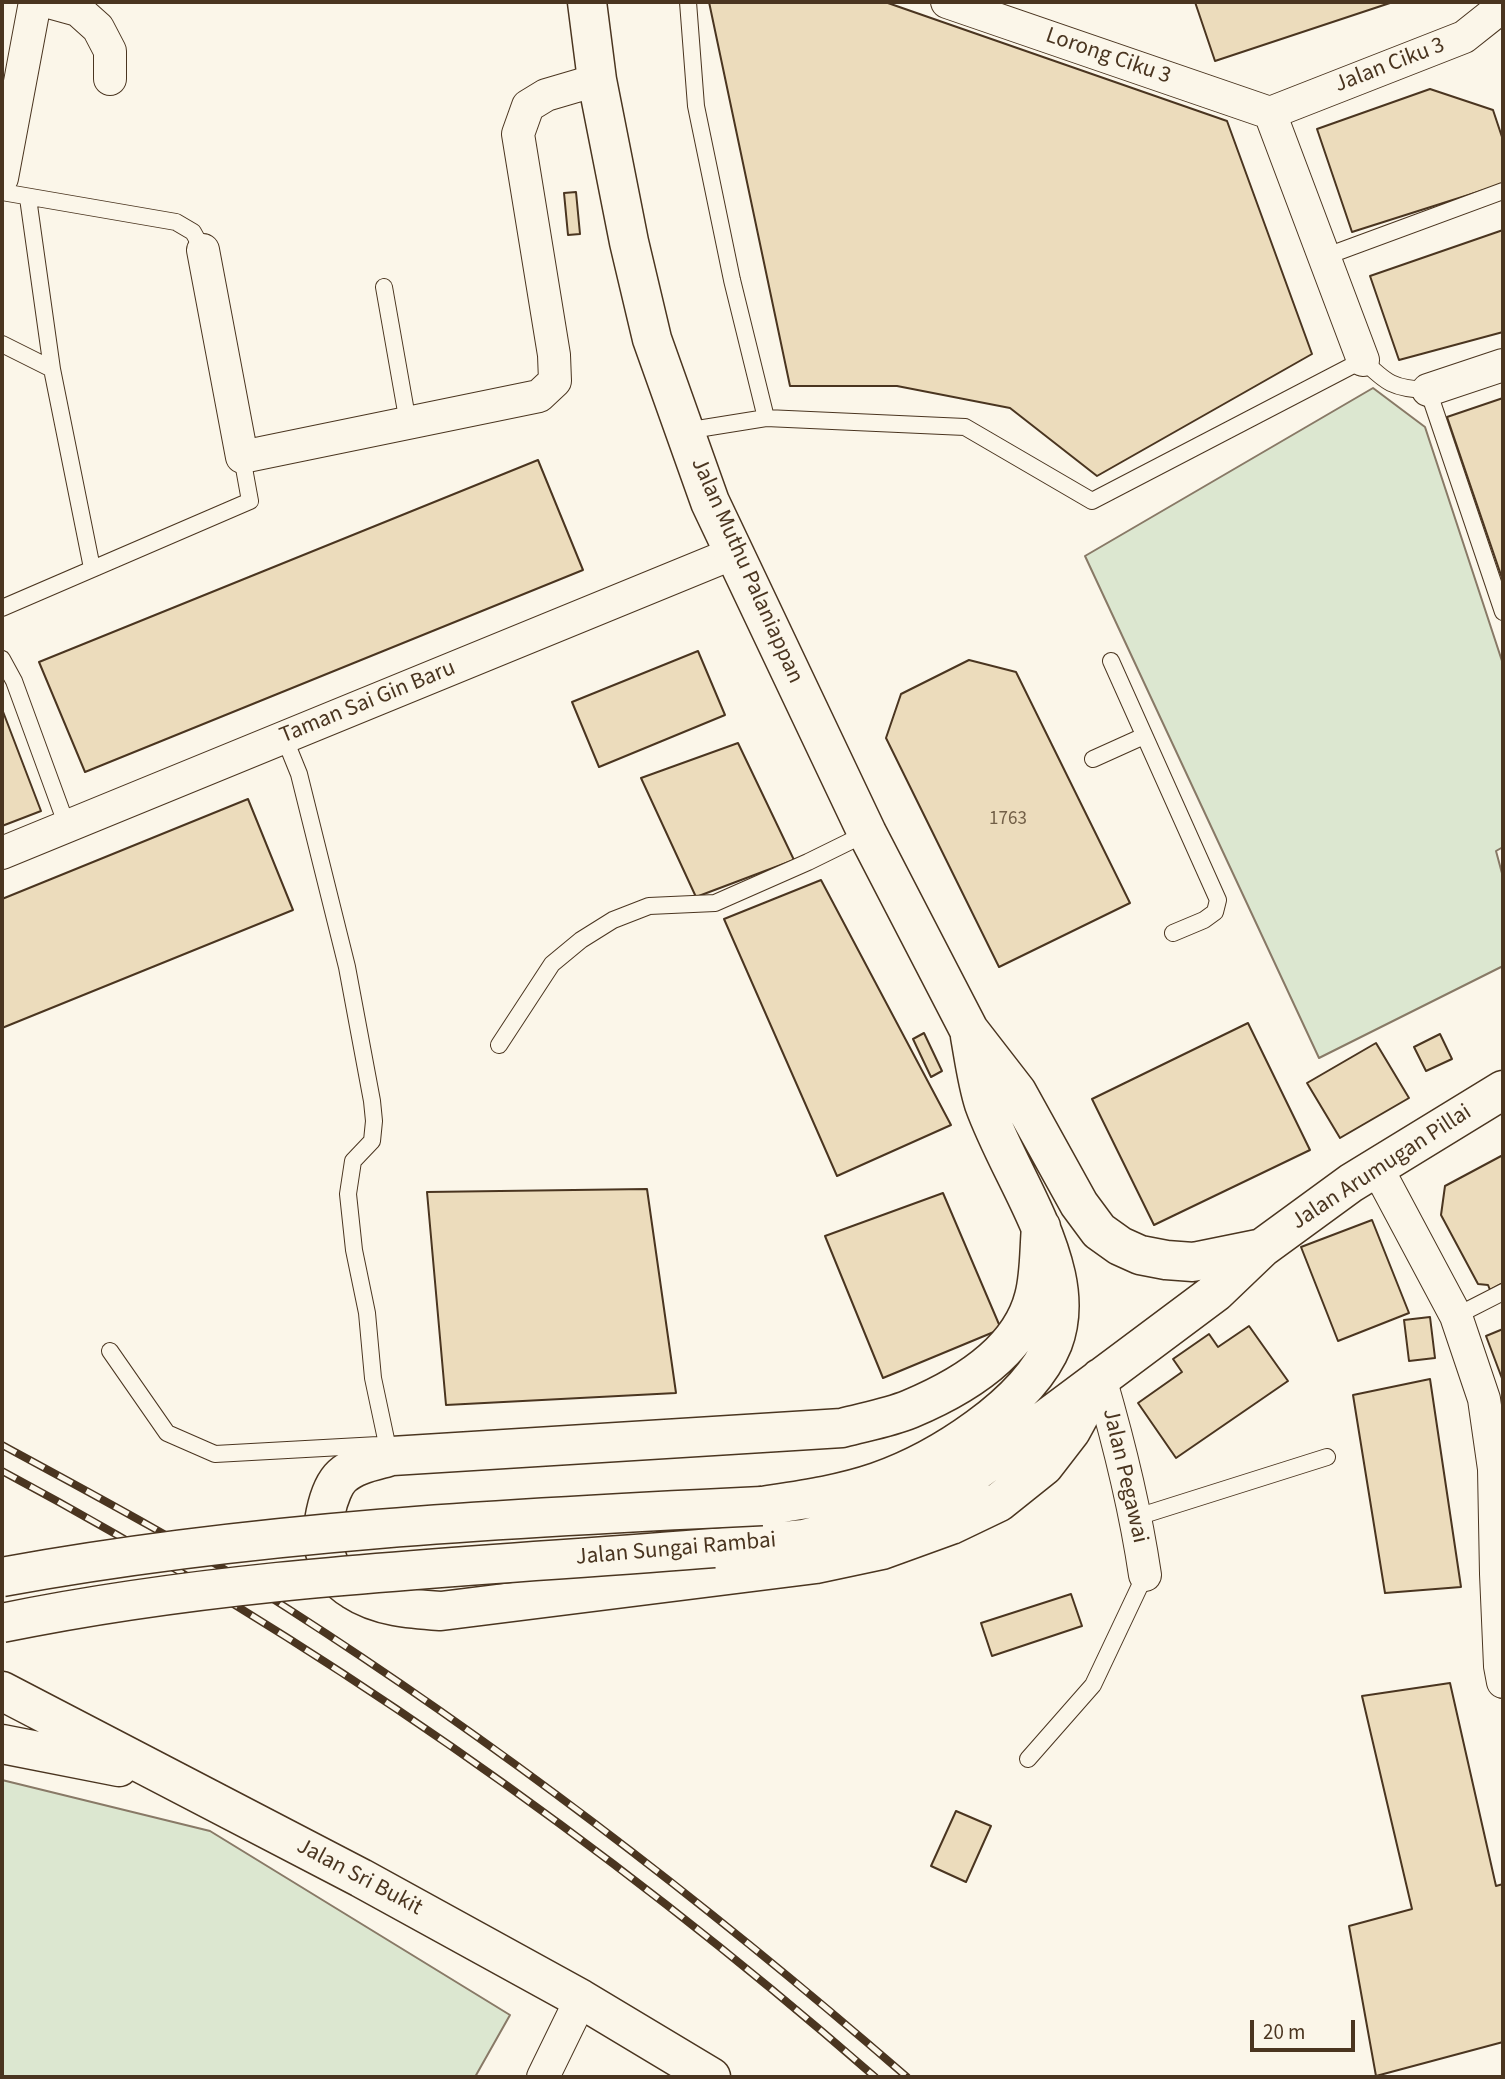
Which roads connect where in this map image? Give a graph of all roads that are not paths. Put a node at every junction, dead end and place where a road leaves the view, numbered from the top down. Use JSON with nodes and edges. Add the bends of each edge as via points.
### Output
{"nodes":[{"id":1,"x":35,"y":2,"type":"edge"},
{"id":2,"x":49,"y":2,"type":"edge"},
{"id":3,"x":587,"y":2,"type":"edge"},
{"id":4,"x":688,"y":2,"type":"edge"},
{"id":5,"x":947,"y":2,"type":"edge"},
{"id":6,"x":1503,"y":6,"type":"edge"},
{"id":7,"x":988,"y":8,"type":"edge"},
{"id":8,"x":110,"y":79,"type":"dead end"},
{"id":9,"x":597,"y":80,"type":"junction"},
{"id":10,"x":1270,"y":113,"type":"junction"},
{"id":11,"x":2,"y":178,"type":"edge"},
{"id":12,"x":1503,"y":191,"type":"edge"},
{"id":13,"x":2,"y":192,"type":"edge"},
{"id":14,"x":29,"y":198,"type":"junction"},
{"id":15,"x":203,"y":250,"type":"joint"},
{"id":16,"x":1324,"y":257,"type":"junction"},
{"id":17,"x":384,"y":287,"type":"dead end"},
{"id":18,"x":2,"y":344,"type":"edge"},
{"id":19,"x":1363,"y":360,"type":"junction"},
{"id":20,"x":1503,"y":365,"type":"edge"},
{"id":21,"x":52,"y":369,"type":"junction"},
{"id":22,"x":1428,"y":390,"type":"junction"},
{"id":23,"x":766,"y":418,"type":"junction"},
{"id":24,"x":408,"y":423,"type":"junction"},
{"id":25,"x":685,"y":431,"type":"junction"},
{"id":26,"x":242,"y":457,"type":"junction"},
{"id":27,"x":734,"y":553,"type":"junction"},
{"id":28,"x":92,"y":568,"type":"junction"},
{"id":29,"x":2,"y":608,"type":"edge"},
{"id":30,"x":1503,"y":612,"type":"edge"},
{"id":31,"x":2,"y":659,"type":"edge"},
{"id":32,"x":1111,"y":661,"type":"dead end"},
{"id":33,"x":1144,"y":736,"type":"junction"},
{"id":34,"x":284,"y":737,"type":"junction"},
{"id":35,"x":1093,"y":759,"type":"dead end"},
{"id":36,"x":67,"y":826,"type":"junction"},
{"id":37,"x":867,"y":833,"type":"junction"},
{"id":38,"x":2,"y":853,"type":"edge"},
{"id":39,"x":1173,"y":933,"type":"dead end"},
{"id":40,"x":969,"y":1030,"type":"junction"},
{"id":41,"x":499,"y":1045,"type":"dead end"},
{"id":42,"x":1503,"y":1090,"type":"edge"},
{"id":43,"x":1376,"y":1166,"type":"junction"},
{"id":44,"x":1041,"y":1227,"type":"junction"},
{"id":45,"x":1262,"y":1248,"type":"junction"},
{"id":46,"x":1503,"y":1292,"type":"edge"},
{"id":47,"x":1457,"y":1316,"type":"junction"},
{"id":48,"x":110,"y":1351,"type":"dead end"},
{"id":49,"x":1100,"y":1378,"type":"junction"},
{"id":50,"x":389,"y":1450,"type":"junction"},
{"id":51,"x":1327,"y":1457,"type":"dead end"},
{"id":52,"x":919,"y":1465,"type":"joint"},
{"id":53,"x":1137,"y":1517,"type":"junction"},
{"id":54,"x":1145,"y":1575,"type":"joint"},
{"id":55,"x":2,"y":1577,"type":"edge"},
{"id":56,"x":2,"y":1623,"type":"edge"},
{"id":57,"x":1503,"y":1682,"type":"edge"},
{"id":58,"x":2,"y":1691,"type":"edge"},
{"id":59,"x":2,"y":1744,"type":"edge"},
{"id":60,"x":1028,"y":1759,"type":"dead end"},
{"id":61,"x":166,"y":1777,"type":"junction"},
{"id":62,"x":581,"y":1999,"type":"junction"},
{"id":63,"x":543,"y":2077,"type":"edge"},
{"id":64,"x":711,"y":2077,"type":"edge"}],
"edges":[{"from":1,"to":11,"type":"street"},
{"from":2,"to":8,"type":"street","via":[[78,10],[98,27],[110,51]]},
{"from":3,"to":9,"type":"main road","name":"Jalan Muthu Palaniappan"},
{"from":4,"to":23,"type":"lane","via":[[696,106]]},
{"from":5,"to":7,"type":"street","name":"Lorong Ciku 3"},
{"from":6,"to":10,"type":"street","name":"Jalan Ciku 3","via":[[1464,37]]},
{"from":7,"to":10,"type":"street","name":"Lorong Ciku 3"},
{"from":9,"to":24,"type":"street","via":[[546,95],[528,106],[518,134],[555,380],[539,396]]},
{"from":9,"to":25,"type":"main road","name":"Jalan Muthu Palaniappan","via":[[652,339]]},
{"from":10,"to":16,"type":"street"},
{"from":12,"to":16,"type":"lane"},
{"from":13,"to":14,"type":"lane"},
{"from":14,"to":15,"type":"lane","via":[[176,222],[193,232]]},
{"from":14,"to":21,"type":"lane"},
{"from":15,"to":26,"type":"street"},
{"from":16,"to":19,"type":"street"},
{"from":17,"to":24,"type":"lane"},
{"from":18,"to":21,"type":"lane"},
{"from":19,"to":22,"type":"lane","via":[[1380,378],[1403,389]]},
{"from":19,"to":23,"type":"lane","via":[[1092,501],[965,427]]},
{"from":20,"to":22,"type":"street"},
{"from":21,"to":28,"type":"lane"},
{"from":22,"to":30,"type":"lane"},
{"from":23,"to":25,"type":"lane"},
{"from":24,"to":26,"type":"street"},
{"from":25,"to":27,"type":"main road","name":"Jalan Muthu Palaniappan"},
{"from":26,"to":28,"type":"lane","via":[[250,501]]},
{"from":27,"to":34,"type":"street","name":"Taman Sai Gin Baru"},
{"from":27,"to":37,"type":"main road","name":"Jalan Muthu Palaniappan"},
{"from":28,"to":29,"type":"lane"},
{"from":31,"to":36,"type":"lane"},
{"from":32,"to":33,"type":"lane"},
{"from":33,"to":35,"type":"lane"},
{"from":33,"to":39,"type":"lane","via":[[1219,900],[1215,912],[1204,920]]},
{"from":34,"to":36,"type":"street","name":"Taman Sai Gin Baru"},
{"from":34,"to":50,"type":"lane","via":[[299,774],[347,967],[372,1101],[372,1141],[353,1161],[348,1194],[373,1378]]},
{"from":36,"to":38,"type":"street","name":"Taman Sai Gin Baru"},
{"from":37,"to":40,"type":"main road","name":"Jalan Muthu Palaniappan"},
{"from":37,"to":41,"type":"lane","via":[[715,903],[649,906],[613,920],[552,964]]},
{"from":40,"to":44,"type":"main road","name":"Jalan Muthu Palaniappan","via":[[985,1105]]},
{"from":40,"to":45,"type":"main road","name":"Jalan Muthu Palaniappan","via":[[1017,1092],[1079,1204],[1099,1231],[1140,1255],[1166,1260],[1193,1262]]},
{"from":42,"to":43,"type":"main road","name":"Jalan Arumugan Pillai"},
{"from":43,"to":45,"type":"main road","name":"Jalan Arumugan Pillai"},
{"from":43,"to":47,"type":"street"},
{"from":44,"to":50,"type":"main road","via":[[1034,1296],[1022,1328],[992,1361],[909,1410],[842,1428]]},
{"from":44,"to":52,"type":"main road","name":"Jalan Muthu Palaniappan","via":[[1056,1276],[1060,1310],[1053,1343],[1023,1388],[959,1442]]},
{"from":45,"to":49,"type":"main road","name":"Jalan Sungai Rambai","via":[[1216,1292]]},
{"from":46,"to":47,"type":"lane"},
{"from":47,"to":57,"type":"street","via":[[1484,1399],[1494,1469]]},
{"from":48,"to":50,"type":"lane","via":[[167,1433],[215,1454]]},
{"from":49,"to":50,"type":"main road","via":[[1044,1466],[1008,1495],[951,1525],[882,1550],[816,1564],[441,1611],[373,1601],[334,1573],[324,1550],[330,1497],[341,1477]]},
{"from":49,"to":53,"type":"street","name":"Jalan Pegawai"},
{"from":49,"to":56,"type":"main road","name":"Jalan Sungai Rambai","bridge":true,"via":[[959,1484],[887,1518],[804,1539],[251,1584]]},
{"from":51,"to":53,"type":"lane"},
{"from":52,"to":55,"type":"main road","name":"Jalan Sungai Rambai","bridge":true,"via":[[828,1496],[762,1506],[500,1519],[220,1543]]},
{"from":53,"to":54,"type":"street","name":"Jalan Pegawai"},
{"from":54,"to":60,"type":"lane","via":[[1093,1685]]},
{"from":58,"to":61,"type":"main road","name":"Jalan Sri Bukit"},
{"from":59,"to":61,"type":"main road"},
{"from":61,"to":62,"type":"main road","name":"Jalan Sri Bukit"},
{"from":62,"to":63,"type":"street"},
{"from":62,"to":64,"type":"main road","name":"Jalan Sri Bukit"}]}
